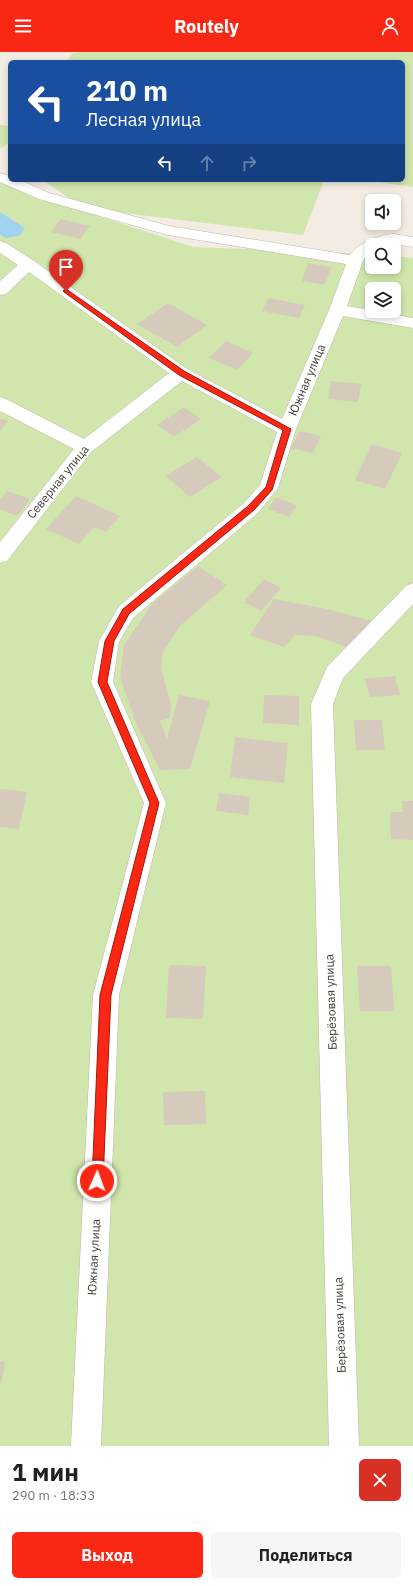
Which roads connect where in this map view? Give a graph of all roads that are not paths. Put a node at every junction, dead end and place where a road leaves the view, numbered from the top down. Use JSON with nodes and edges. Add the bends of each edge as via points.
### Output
{"nodes":[{"id":1,"x":12,"y":182,"type":"edge"},
{"id":2,"x":401,"y":240,"type":"edge"},
{"id":3,"x":413,"y":242,"type":"edge"},
{"id":4,"x":0,"y":246,"type":"edge"},
{"id":5,"x":365,"y":249,"type":"edge"},
{"id":6,"x":355,"y":261,"type":"junction"},
{"id":7,"x":28,"y":264,"type":"junction"},
{"id":8,"x":0,"y":290,"type":"edge"},
{"id":9,"x":337,"y":310,"type":"junction"},
{"id":10,"x":413,"y":323,"type":"edge"},
{"id":11,"x":181,"y":373,"type":"junction"},
{"id":12,"x":0,"y":403,"type":"edge"},
{"id":13,"x":287,"y":429,"type":"junction"},
{"id":14,"x":85,"y":447,"type":"junction"},
{"id":15,"x":0,"y":556,"type":"edge"},
{"id":16,"x":413,"y":591,"type":"edge"},
{"id":17,"x":86,"y":1446,"type":"edge"},
{"id":18,"x":344,"y":1446,"type":"edge"}],
"edges":[{"from":1,"to":6,"type":"street","via":[[44,196],[168,230]]},
{"from":2,"to":3,"type":"street"},
{"from":4,"to":7,"type":"street"},
{"from":5,"to":6,"type":"street","via":[[360,252]]},
{"from":6,"to":9,"type":"street","name":"Южная улица"},
{"from":7,"to":8,"type":"street"},
{"from":7,"to":11,"type":"street"},
{"from":9,"to":10,"type":"street"},
{"from":9,"to":13,"type":"street","name":"Южная улица"},
{"from":11,"to":13,"type":"street"},
{"from":11,"to":14,"type":"street","name":"Северная улица"},
{"from":12,"to":14,"type":"street"},
{"from":13,"to":17,"type":"street","name":"Южная улица","via":[[270,488],[251,508],[126,612],[109,641],[102,682],[155,803],[106,995]]},
{"from":14,"to":15,"type":"street","name":"Северная улица"},
{"from":16,"to":18,"type":"street","name":"Берёзовая улица","via":[[334,673],[322,704]]}]}
